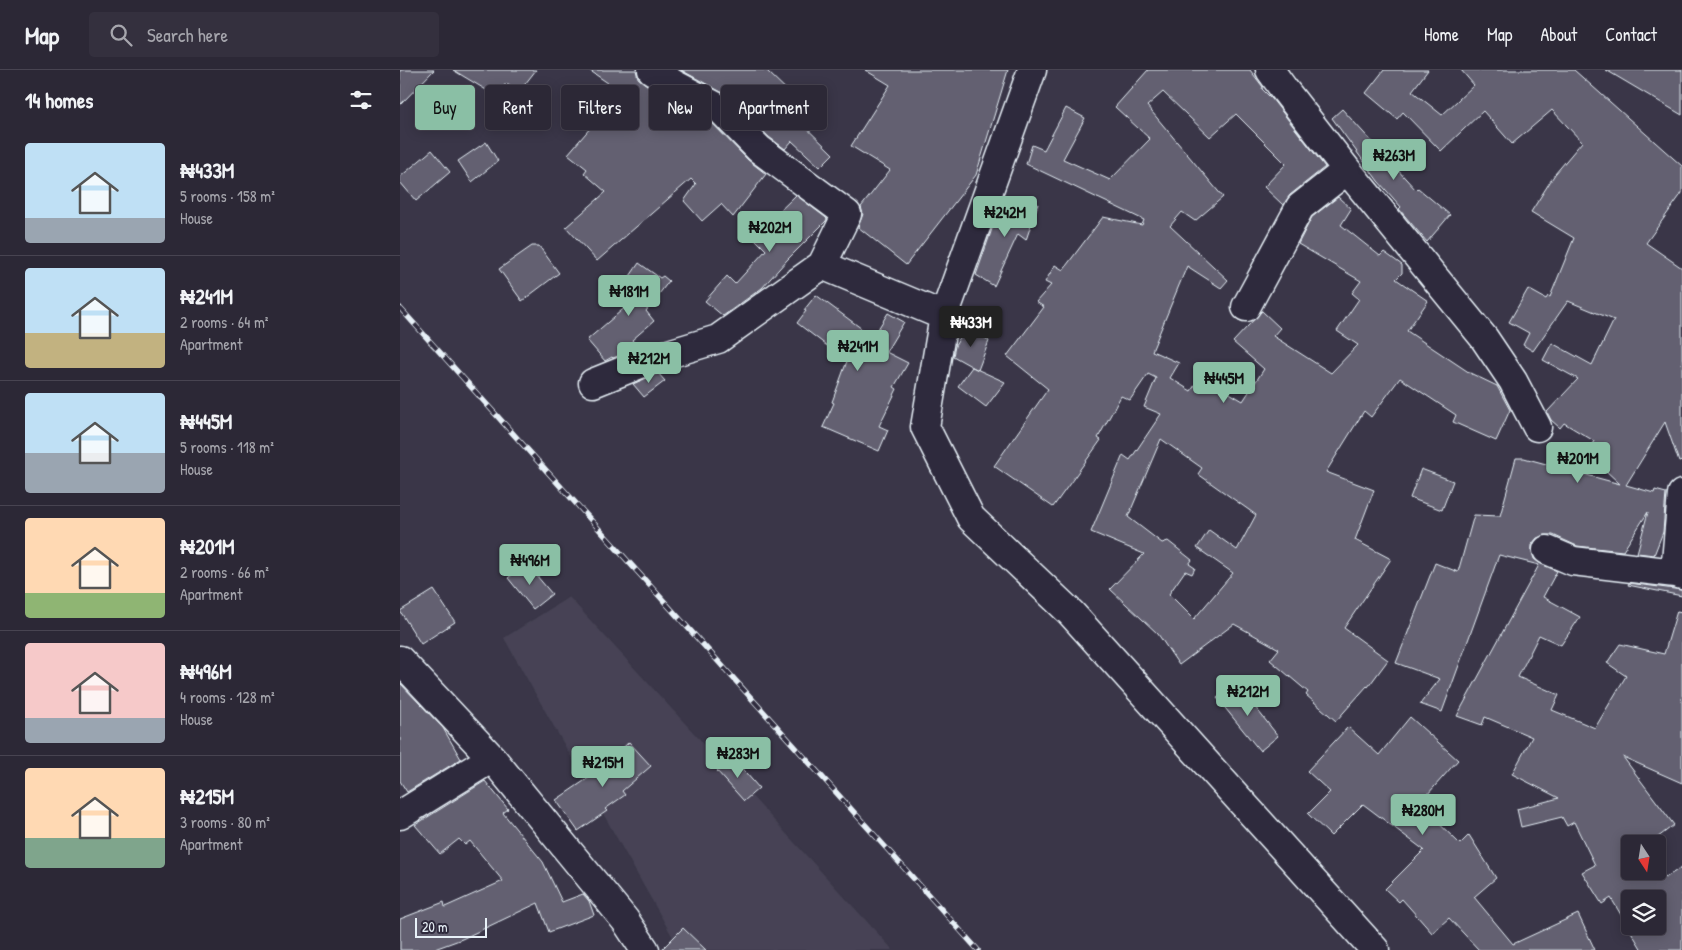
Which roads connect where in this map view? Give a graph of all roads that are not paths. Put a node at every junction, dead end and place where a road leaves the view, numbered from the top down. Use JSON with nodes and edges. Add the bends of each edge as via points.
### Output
{"nodes":[{"id":1,"x":652,"y":70,"type":"edge"},
{"id":2,"x":1032,"y":70,"type":"edge"},
{"id":3,"x":1270,"y":70,"type":"edge"},
{"id":4,"x":1347,"y":170,"type":"junction"},
{"id":5,"x":822,"y":265,"type":"junction"},
{"id":6,"x":1246,"y":308,"type":"dead end"},
{"id":7,"x":944,"y":316,"type":"junction"},
{"id":8,"x":593,"y":383,"type":"dead end"},
{"id":9,"x":1536,"y":427,"type":"dead end"},
{"id":10,"x":1681,"y":478,"type":"edge"},
{"id":11,"x":1682,"y":484,"type":"edge"},
{"id":12,"x":1682,"y":494,"type":"edge"},
{"id":13,"x":1547,"y":550,"type":"dead end"},
{"id":14,"x":1678,"y":574,"type":"edge"},
{"id":15,"x":400,"y":660,"type":"edge"},
{"id":16,"x":492,"y":758,"type":"junction"},
{"id":17,"x":400,"y":815,"type":"edge"},
{"id":18,"x":644,"y":950,"type":"edge"},
{"id":19,"x":1375,"y":950,"type":"edge"}],
"edges":[{"from":1,"to":5,"type":"street","via":[[719,108],[759,149],[847,214]]},
{"from":2,"to":7,"type":"street"},
{"from":3,"to":4,"type":"street"},
{"from":4,"to":6,"type":"street","via":[[1300,208]]},
{"from":4,"to":9,"type":"street","via":[[1484,338],[1513,381]]},
{"from":5,"to":7,"type":"street"},
{"from":5,"to":8,"type":"street","via":[[718,339],[655,358]]},
{"from":7,"to":19,"type":"street","via":[[925,427],[971,518],[1071,613]]},
{"from":10,"to":11,"type":"street"},
{"from":12,"to":14,"type":"street"},
{"from":13,"to":14,"type":"street","via":[[1573,561]]},
{"from":15,"to":16,"type":"street"},
{"from":16,"to":17,"type":"street"},
{"from":16,"to":18,"type":"street","via":[[625,920]]}]}
